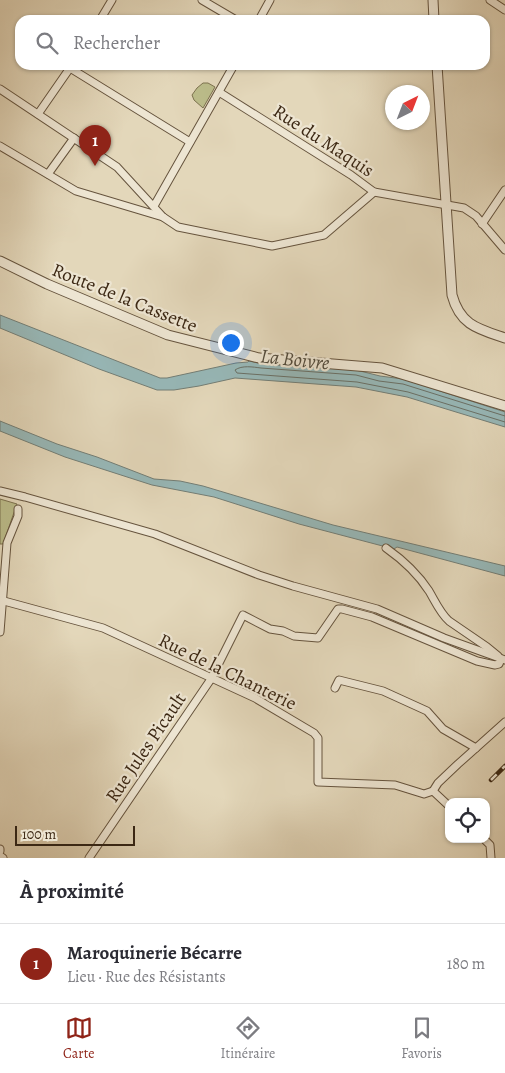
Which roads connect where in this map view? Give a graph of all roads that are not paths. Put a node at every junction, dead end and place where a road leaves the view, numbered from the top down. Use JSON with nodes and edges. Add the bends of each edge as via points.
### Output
{"nodes":[{"id":1,"x":112,"y":0,"type":"edge"},
{"id":2,"x":202,"y":0,"type":"edge"},
{"id":3,"x":270,"y":0,"type":"edge"},
{"id":4,"x":433,"y":0,"type":"edge"},
{"id":5,"x":490,"y":0,"type":"edge"},
{"id":6,"x":505,"y":10,"type":"edge"},
{"id":7,"x":103,"y":15,"type":"edge"},
{"id":8,"x":228,"y":15,"type":"edge"},
{"id":9,"x":262,"y":15,"type":"edge"},
{"id":10,"x":434,"y":15,"type":"edge"},
{"id":11,"x":68,"y":70,"type":"edge"},
{"id":12,"x":77,"y":70,"type":"edge"},
{"id":13,"x":231,"y":70,"type":"edge"},
{"id":14,"x":437,"y":70,"type":"edge"},
{"id":15,"x":0,"y":89,"type":"edge"},
{"id":16,"x":219,"y":92,"type":"junction"},
{"id":17,"x":38,"y":114,"type":"junction"},
{"id":18,"x":74,"y":138,"type":"junction"},
{"id":19,"x":190,"y":142,"type":"junction"},
{"id":20,"x":0,"y":146,"type":"edge"},
{"id":21,"x":48,"y":174,"type":"junction"},
{"id":22,"x":505,"y":190,"type":"edge"},
{"id":23,"x":374,"y":192,"type":"junction"},
{"id":24,"x":447,"y":204,"type":"junction"},
{"id":25,"x":154,"y":206,"type":"junction"},
{"id":26,"x":163,"y":217,"type":"junction"},
{"id":27,"x":482,"y":224,"type":"junction"},
{"id":28,"x":505,"y":250,"type":"edge"},
{"id":29,"x":0,"y":261,"type":"edge"},
{"id":30,"x":505,"y":338,"type":"edge"},
{"id":31,"x":505,"y":406,"type":"edge"},
{"id":32,"x":0,"y":491,"type":"edge"},
{"id":33,"x":18,"y":509,"type":"dead end"},
{"id":34,"x":386,"y":548,"type":"dead end"},
{"id":35,"x":4,"y":602,"type":"junction"},
{"id":36,"x":0,"y":632,"type":"edge"},
{"id":37,"x":504,"y":661,"type":"edge"},
{"id":38,"x":211,"y":679,"type":"junction"},
{"id":39,"x":335,"y":688,"type":"dead end"},
{"id":40,"x":505,"y":722,"type":"edge"},
{"id":41,"x":476,"y":748,"type":"junction"},
{"id":42,"x":433,"y":791,"type":"junction"},
{"id":43,"x":445,"y":802,"type":"edge"},
{"id":44,"x":488,"y":843,"type":"edge"},
{"id":45,"x":89,"y":858,"type":"edge"},
{"id":46,"x":491,"y":858,"type":"edge"}],
"edges":[{"from":1,"to":7,"type":"street"},
{"from":2,"to":8,"type":"street"},
{"from":3,"to":9,"type":"street"},
{"from":4,"to":10,"type":"street"},
{"from":5,"to":6,"type":"street"},
{"from":11,"to":17,"type":"street"},
{"from":12,"to":19,"type":"street"},
{"from":13,"to":16,"type":"street"},
{"from":14,"to":24,"type":"street"},
{"from":15,"to":17,"type":"street"},
{"from":16,"to":19,"type":"street"},
{"from":16,"to":23,"type":"street","name":"Rue du Maquis"},
{"from":17,"to":18,"type":"street"},
{"from":18,"to":21,"type":"street"},
{"from":18,"to":25,"type":"street","via":[[117,167]]},
{"from":19,"to":25,"type":"street"},
{"from":20,"to":21,"type":"street"},
{"from":21,"to":26,"type":"street","via":[[76,191]]},
{"from":22,"to":27,"type":"street"},
{"from":23,"to":24,"type":"street","name":"Rue du Maquis"},
{"from":23,"to":26,"type":"street","via":[[324,235],[272,246],[178,227]]},
{"from":24,"to":27,"type":"street","name":"Rue du Maquis","via":[[464,208]]},
{"from":24,"to":30,"type":"street","via":[[452,289],[457,310],[467,322]]},
{"from":25,"to":26,"type":"street"},
{"from":27,"to":28,"type":"street","name":"Rue du Maquis"},
{"from":29,"to":31,"type":"street","name":"Route de la Cassette","via":[[168,335],[259,358],[382,368]]},
{"from":32,"to":37,"type":"street","via":[[155,534],[259,575],[377,609]]},
{"from":33,"to":35,"type":"street","via":[[7,543]]},
{"from":34,"to":37,"type":"street","via":[[410,568],[449,621]]},
{"from":35,"to":36,"type":"street"},
{"from":35,"to":38,"type":"street","name":"Rue de la Chanterie","via":[[103,628]]},
{"from":37,"to":38,"type":"street","name":"Rue Jules Picault","via":[[496,665],[477,661],[372,617],[342,609],[332,616],[318,638],[294,636],[243,614]]},
{"from":38,"to":42,"type":"street","name":"Rue de la Chanterie","via":[[255,698],[314,733],[318,738],[318,782],[395,786],[424,794]]},
{"from":38,"to":45,"type":"street","name":"Rue Jules Picault"},
{"from":39,"to":41,"type":"street","via":[[339,680],[383,691],[427,711],[443,728]]},
{"from":40,"to":41,"type":"street"},
{"from":41,"to":42,"type":"street"},
{"from":42,"to":43,"type":"street"},
{"from":44,"to":46,"type":"street"}]}
